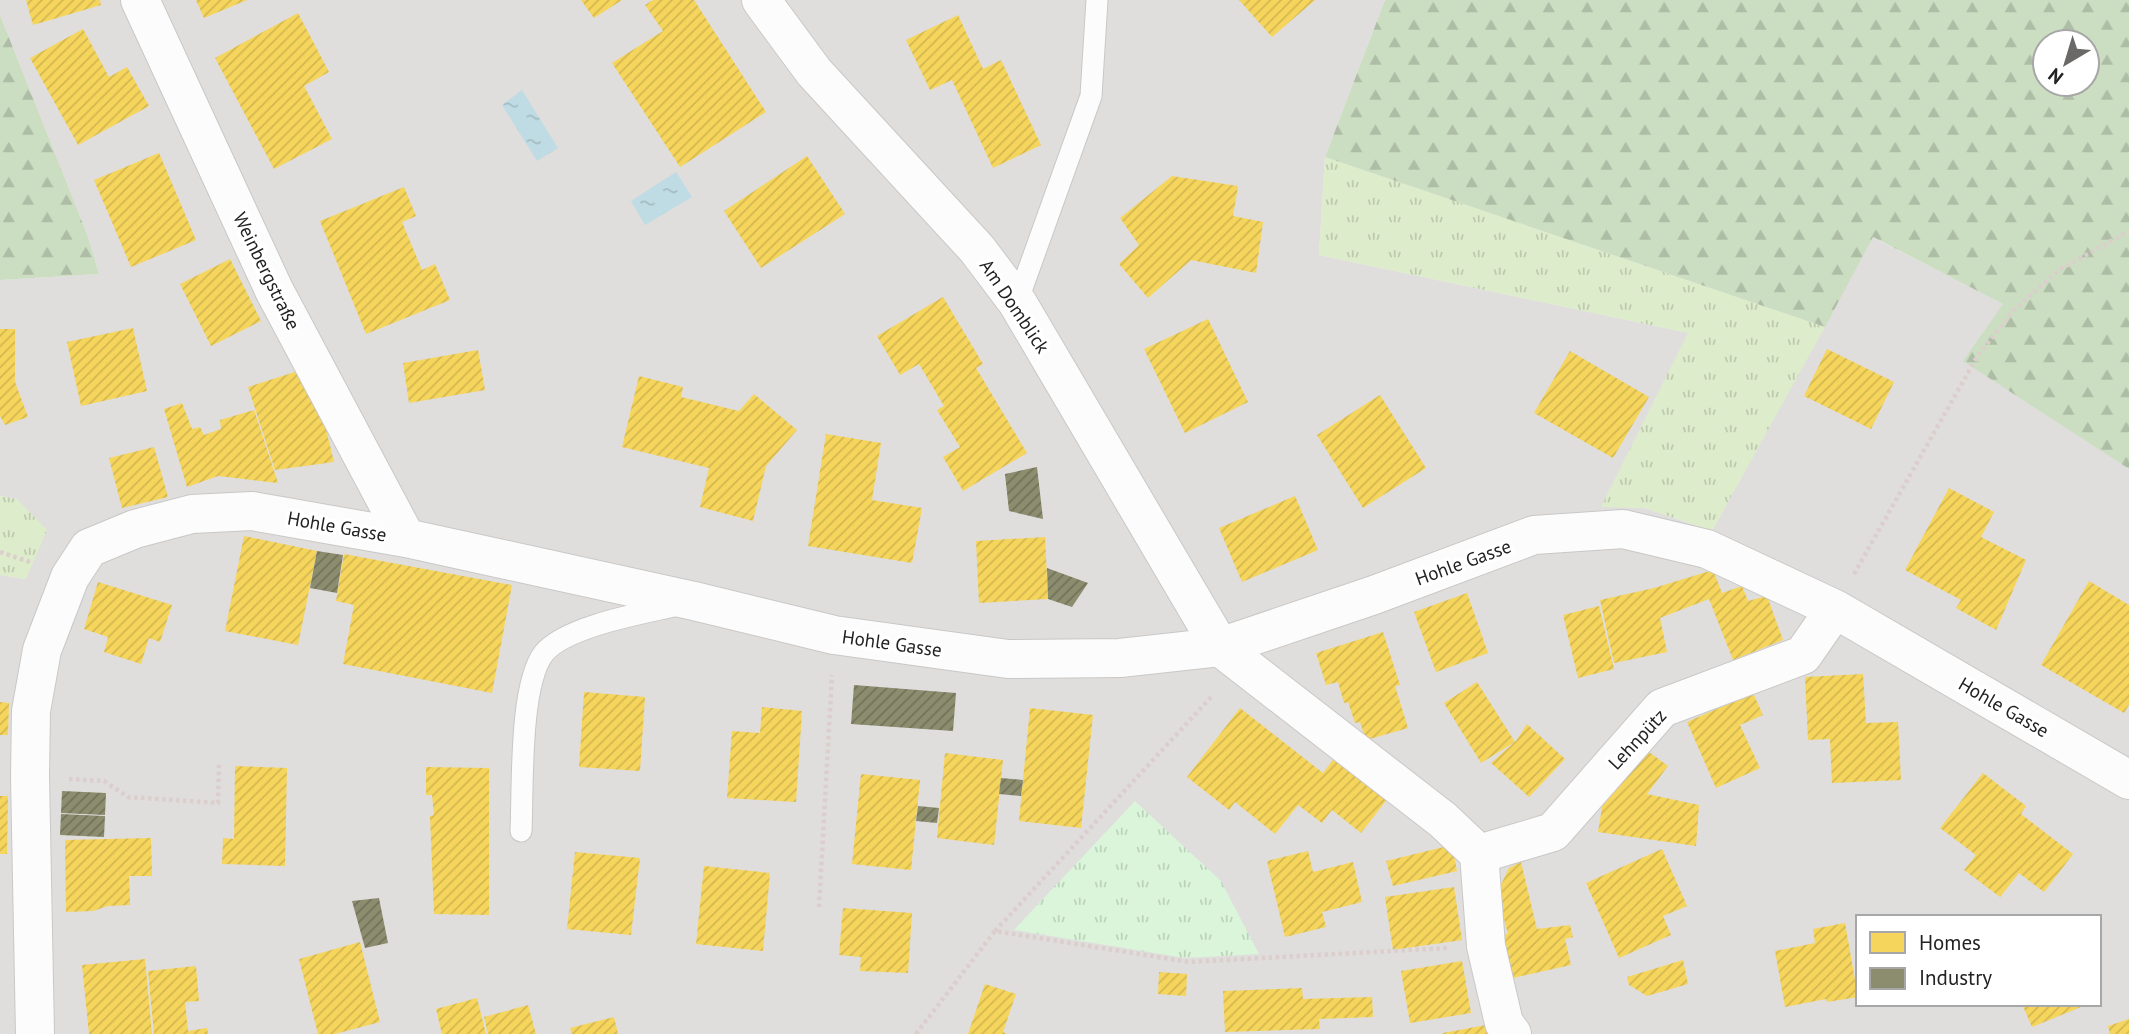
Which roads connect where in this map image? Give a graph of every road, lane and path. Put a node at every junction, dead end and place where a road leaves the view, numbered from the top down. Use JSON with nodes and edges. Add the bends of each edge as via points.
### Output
{"nodes":[{"id":1,"x":140,"y":0,"type":"edge"},
{"id":2,"x":761,"y":0,"type":"edge"},
{"id":3,"x":1097,"y":0,"type":"edge"},
{"id":4,"x":2129,"y":231,"type":"edge"},
{"id":5,"x":1017,"y":302,"type":"junction"},
{"id":6,"x":405,"y":538,"type":"junction"},
{"id":7,"x":0,"y":552,"type":"edge"},
{"id":8,"x":36,"y":565,"type":"dead end"},
{"id":9,"x":694,"y":601,"type":"junction"},
{"id":10,"x":1835,"y":608,"type":"junction"},
{"id":11,"x":834,"y":635,"type":"junction"},
{"id":12,"x":1231,"y":655,"type":"junction"},
{"id":13,"x":219,"y":763,"type":"dead end"},
{"id":14,"x":30,"y":776,"type":"junction"},
{"id":15,"x":2129,"y":780,"type":"edge"},
{"id":16,"x":521,"y":831,"type":"dead end"},
{"id":17,"x":1479,"y":854,"type":"junction"},
{"id":18,"x":820,"y":907,"type":"dead end"},
{"id":19,"x":995,"y":931,"type":"junction"},
{"id":20,"x":1486,"y":946,"type":"junction"},
{"id":21,"x":35,"y":1034,"type":"edge"},
{"id":22,"x":916,"y":1034,"type":"edge"},
{"id":23,"x":1512,"y":1034,"type":"edge"}],
"edges":[{"from":1,"to":6,"type":"street","name":"Weinbergstraße","via":[[274,290]]},
{"from":2,"to":5,"type":"street","name":"Am Domblick","via":[[814,72],[977,249]]},
{"from":3,"to":5,"type":"lane","via":[[1091,96]]},
{"from":4,"to":10,"type":"path","via":[[2059,270],[2014,310],[1978,355]]},
{"from":5,"to":12,"type":"street","name":"Am Domblick"},
{"from":6,"to":9,"type":"street","name":"Hohle Gasse"},
{"from":6,"to":14,"type":"street","name":"Hohle Gasse","via":[[253,511],[192,514],[135,529],[89,548],[70,577],[43,650],[31,711]]},
{"from":7,"to":8,"type":"path"},
{"from":9,"to":11,"type":"street","name":"Hohle Gasse"},
{"from":9,"to":16,"type":"lane","via":[[624,617],[566,637],[544,653],[532,680]]},
{"from":10,"to":12,"type":"street","name":"Hohle Gasse","via":[[1707,549],[1623,529],[1534,535]]},
{"from":10,"to":15,"type":"street","name":"Hohle Gasse"},
{"from":10,"to":17,"type":"street","name":"Lehnpütz","via":[[1803,655],[1662,708],[1553,832]]},
{"from":11,"to":12,"type":"street","name":"Hohle Gasse","via":[[1008,659]]},
{"from":11,"to":18,"type":"path"},
{"from":12,"to":17,"type":"street","via":[[1443,820]]},
{"from":12,"to":19,"type":"path"},
{"from":13,"to":14,"type":"path","via":[[218,803],[128,797],[104,781]]},
{"from":14,"to":21,"type":"street","name":"Hohle Gasse"},
{"from":17,"to":20,"type":"street"},
{"from":19,"to":20,"type":"path","via":[[1189,962]]},
{"from":19,"to":22,"type":"path"},
{"from":20,"to":23,"type":"street","via":[[1504,1023]]}]}
